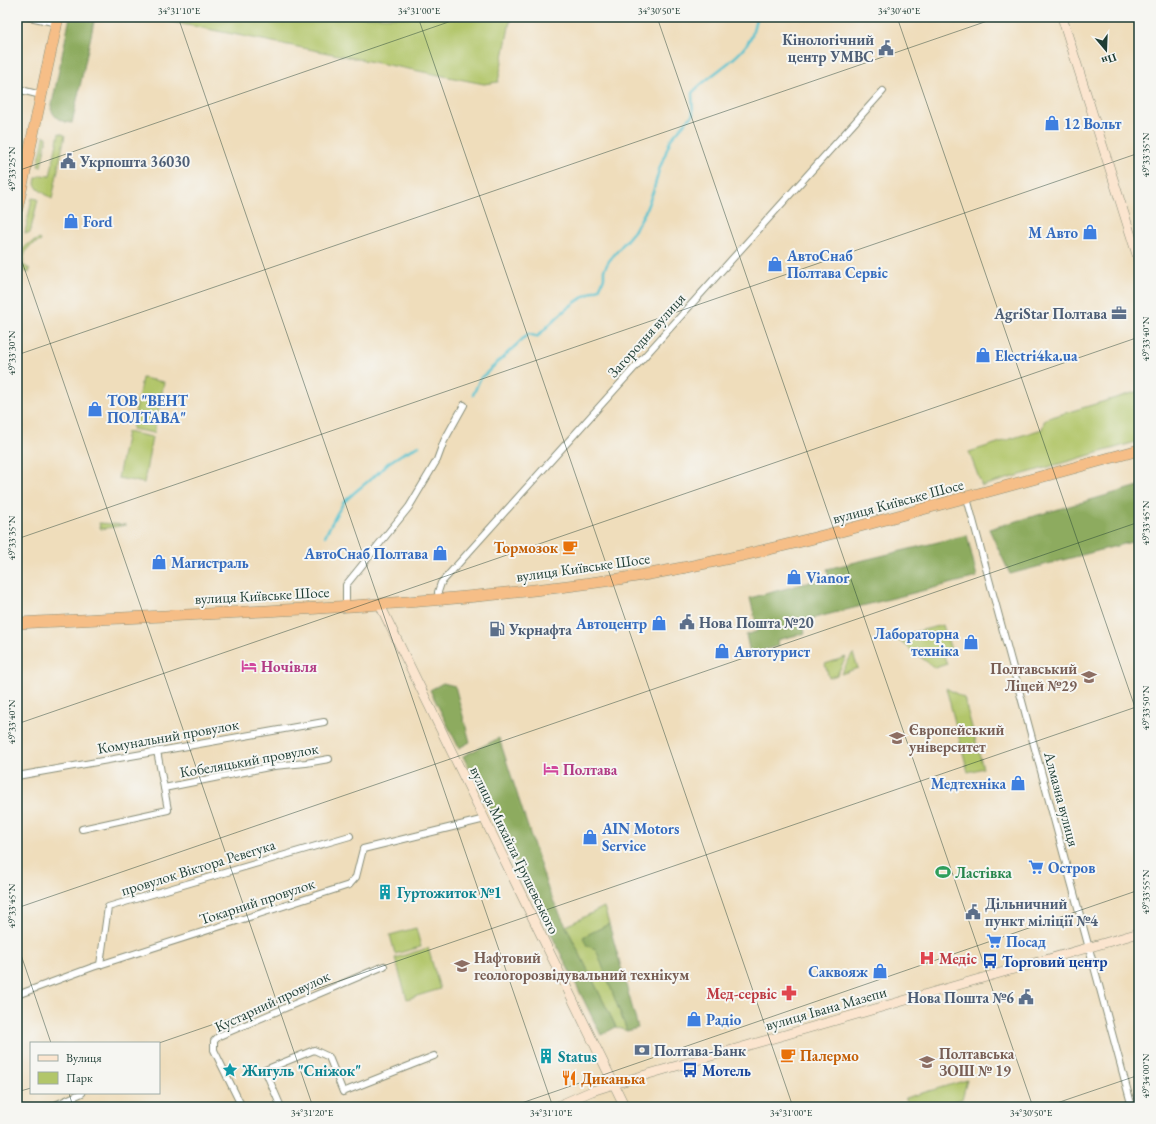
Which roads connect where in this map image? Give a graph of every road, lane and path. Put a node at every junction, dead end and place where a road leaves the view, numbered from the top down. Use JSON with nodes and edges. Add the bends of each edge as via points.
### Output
{"nodes":[{"id":1,"x":30,"y":17,"type":"edge"},
{"id":2,"x":1062,"y":17,"type":"edge"},
{"id":3,"x":57,"y":20,"type":"edge"},
{"id":4,"x":17,"y":89,"type":"edge"},
{"id":5,"x":882,"y":92,"type":"dead end"},
{"id":6,"x":41,"y":95,"type":"junction"},
{"id":7,"x":17,"y":209,"type":"edge"},
{"id":8,"x":1139,"y":260,"type":"edge"},
{"id":9,"x":464,"y":405,"type":"dead end"},
{"id":10,"x":1139,"y":450,"type":"edge"},
{"id":11,"x":967,"y":498,"type":"junction"},
{"id":12,"x":439,"y":600,"type":"junction"},
{"id":13,"x":380,"y":604,"type":"junction"},
{"id":14,"x":346,"y":606,"type":"junction"},
{"id":15,"x":17,"y":623,"type":"edge"},
{"id":16,"x":324,"y":722,"type":"dead end"},
{"id":17,"x":157,"y":752,"type":"junction"},
{"id":18,"x":329,"y":759,"type":"dead end"},
{"id":19,"x":17,"y":776,"type":"edge"},
{"id":20,"x":164,"y":788,"type":"junction"},
{"id":21,"x":484,"y":820,"type":"junction"},
{"id":22,"x":82,"y":829,"type":"dead end"},
{"id":23,"x":350,"y":836,"type":"dead end"},
{"id":24,"x":1139,"y":933,"type":"edge"},
{"id":25,"x":1088,"y":947,"type":"junction"},
{"id":26,"x":100,"y":965,"type":"junction"},
{"id":27,"x":384,"y":966,"type":"dead end"},
{"id":28,"x":17,"y":995,"type":"edge"},
{"id":29,"x":434,"y":1056,"type":"dead end"},
{"id":30,"x":614,"y":1084,"type":"junction"},
{"id":31,"x":80,"y":1094,"type":"edge"},
{"id":32,"x":51,"y":1107,"type":"edge"},
{"id":33,"x":242,"y":1107,"type":"edge"},
{"id":34,"x":281,"y":1107,"type":"edge"},
{"id":35,"x":555,"y":1107,"type":"edge"},
{"id":36,"x":625,"y":1107,"type":"edge"},
{"id":37,"x":1132,"y":1107,"type":"edge"}],
"edges":[{"from":1,"to":3,"type":"street"},
{"from":2,"to":8,"type":"street"},
{"from":3,"to":6,"type":"highway"},
{"from":4,"to":6,"type":"street"},
{"from":5,"to":12,"type":"street","name":"Загородня вулиця","via":[[441,583]]},
{"from":6,"to":7,"type":"highway"},
{"from":9,"to":14,"type":"street","via":[[444,441],[438,460],[409,507],[346,585]]},
{"from":10,"to":11,"type":"highway","name":"вулиця Київське Шосе"},
{"from":11,"to":12,"type":"highway","name":"вулиця Київське Шосе","via":[[805,541],[666,571],[583,584]]},
{"from":11,"to":25,"type":"street","name":"Алмазна вулиця"},
{"from":12,"to":13,"type":"highway","name":"вулиця Київське Шосе"},
{"from":13,"to":14,"type":"highway","name":"вулиця Київське Шосе"},
{"from":13,"to":21,"type":"street","name":"вулиця Михайла Грушевського"},
{"from":14,"to":15,"type":"highway","name":"вулиця Київське Шосе"},
{"from":16,"to":17,"type":"street","name":"Комунальний провулок"},
{"from":17,"to":19,"type":"street","name":"Комунальний провулок"},
{"from":17,"to":20,"type":"street"},
{"from":18,"to":20,"type":"street","name":"Кобеляцький провулок","via":[[274,766]]},
{"from":20,"to":22,"type":"street","name":"Кобеляцький провулок","via":[[168,810]]},
{"from":21,"to":26,"type":"street","name":"Токарний провулок","via":[[362,849],[356,876],[349,885]]},
{"from":21,"to":30,"type":"street","name":"вулиця Михайла Грушевського"},
{"from":23,"to":26,"type":"street","name":"провулок Віктора Ревегука","via":[[108,907]]},
{"from":24,"to":25,"type":"street","name":"вулиця Івана Мазепи"},
{"from":25,"to":30,"type":"street","name":"вулиця Івана Мазепи"},
{"from":25,"to":37,"type":"street","name":"Алмазна вулиця"},
{"from":26,"to":28,"type":"street","name":"Токарний провулок"},
{"from":27,"to":33,"type":"street","name":"Кустарний провулок","via":[[219,1036],[214,1042],[214,1050]]},
{"from":29,"to":34,"type":"street","via":[[343,1092],[329,1057],[314,1050],[266,1070]]},
{"from":30,"to":35,"type":"street","name":"вулиця Івана Мазепи"},
{"from":30,"to":36,"type":"street","name":"вулиця Михайла Грушевського"},
{"from":31,"to":32,"type":"street"}]}
